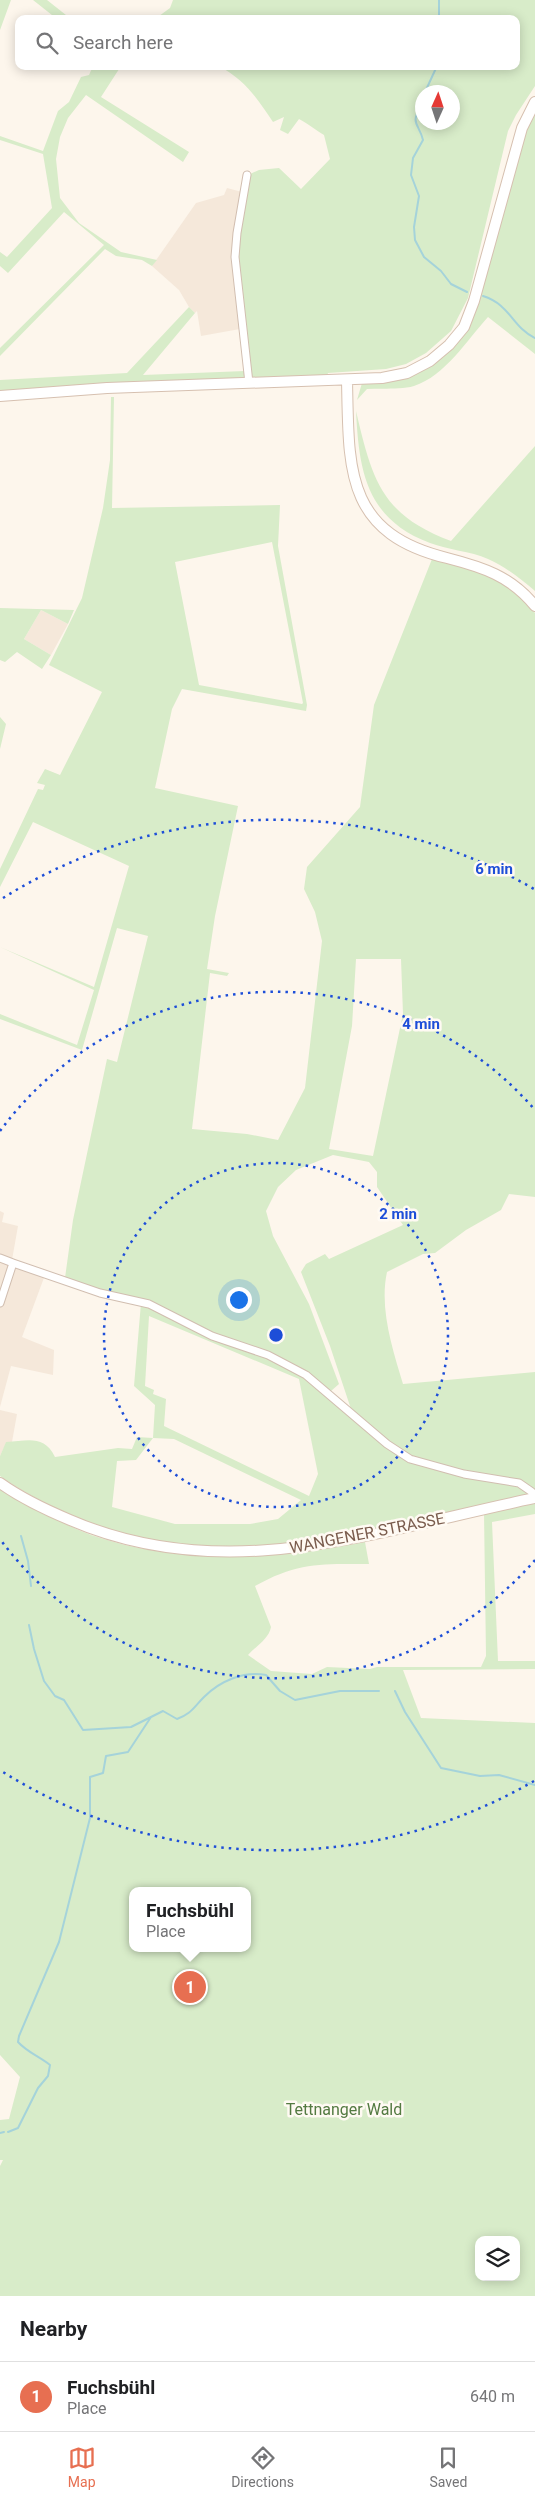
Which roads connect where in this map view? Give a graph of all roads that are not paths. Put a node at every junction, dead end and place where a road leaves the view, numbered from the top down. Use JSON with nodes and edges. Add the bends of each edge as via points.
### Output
{"nodes":[{"id":1,"x":535,"y":102,"type":"edge"},
{"id":2,"x":247,"y":175,"type":"dead end"},
{"id":3,"x":347,"y":380,"type":"junction"},
{"id":4,"x":249,"y":383,"type":"junction"},
{"id":5,"x":0,"y":396,"type":"edge"},
{"id":6,"x":535,"y":606,"type":"edge"},
{"id":7,"x":0,"y":1258,"type":"edge"},
{"id":8,"x":13,"y":1263,"type":"junction"},
{"id":9,"x":0,"y":1303,"type":"edge"},
{"id":10,"x":0,"y":1483,"type":"edge"},
{"id":11,"x":534,"y":1498,"type":"edge"}],
"edges":[{"from":1,"to":3,"type":"main road","via":[[522,128],[472,309],[457,336],[439,354],[416,369],[382,378]]},
{"from":2,"to":4,"type":"street","via":[[235,257]]},
{"from":3,"to":4,"type":"main road"},
{"from":3,"to":6,"type":"main road","via":[[350,468],[371,515],[391,534],[416,549],[502,576]]},
{"from":4,"to":5,"type":"main road"},
{"from":7,"to":8,"type":"street"},
{"from":8,"to":9,"type":"street"},
{"from":8,"to":11,"type":"street","via":[[100,1293],[149,1304],[212,1336],[275,1358],[306,1375],[387,1444],[410,1459],[464,1474],[519,1483],[532,1492]]},
{"from":10,"to":11,"type":"main road","name":"WANGENER STRASSE","via":[[62,1517],[110,1535],[177,1550],[222,1553],[319,1546]]}]}
